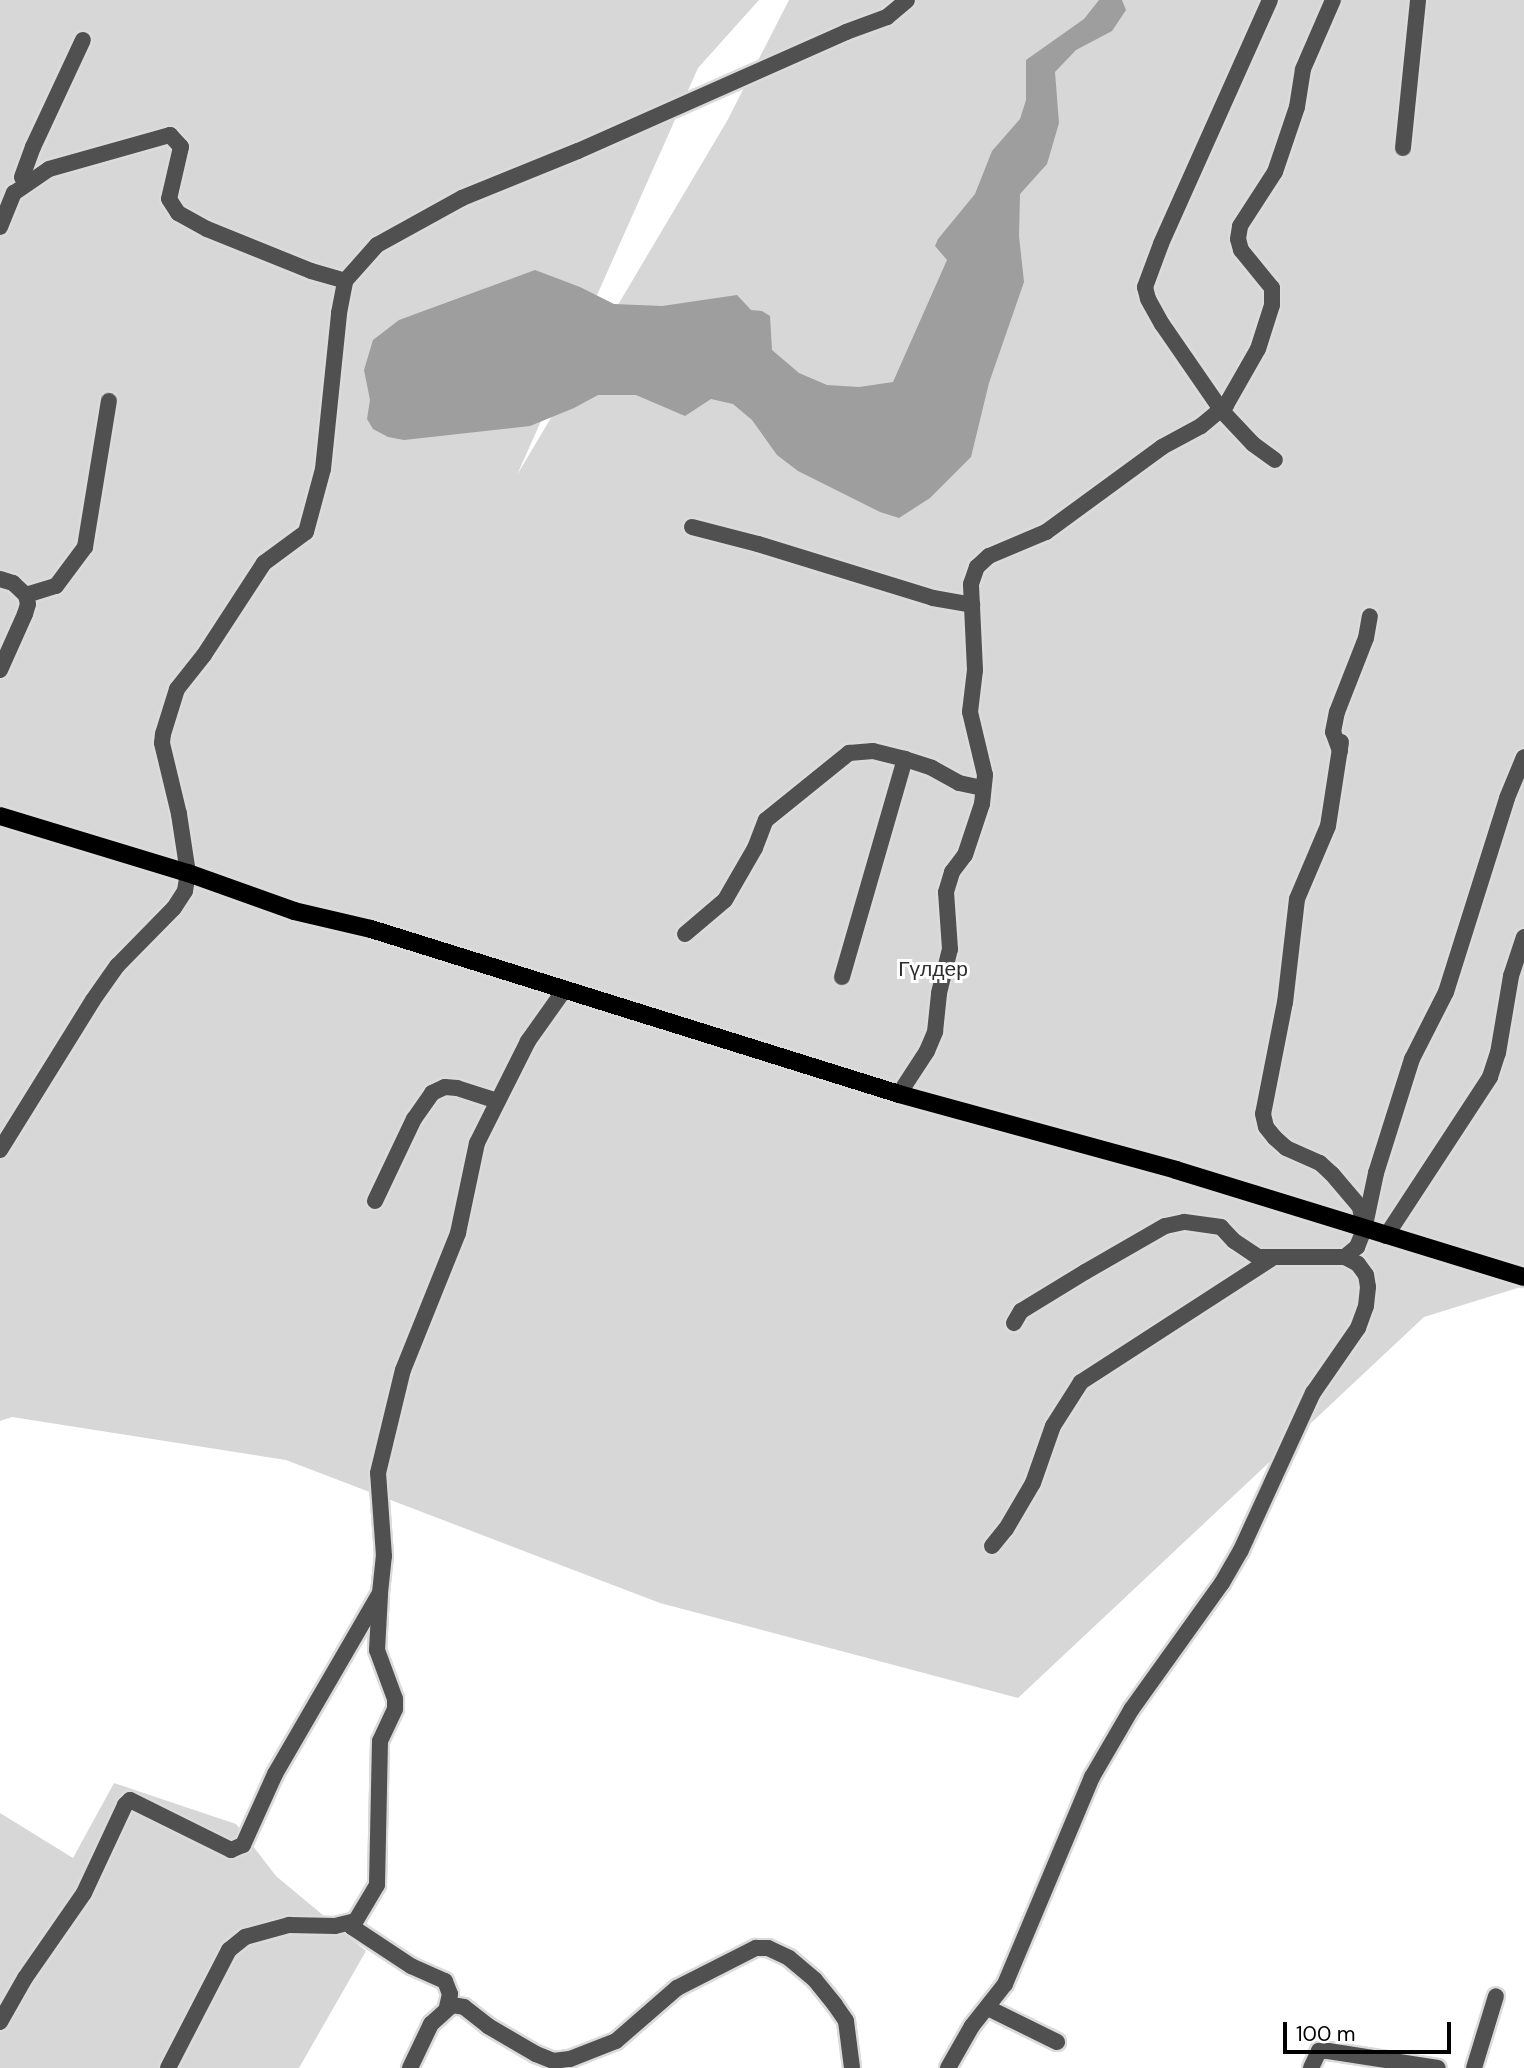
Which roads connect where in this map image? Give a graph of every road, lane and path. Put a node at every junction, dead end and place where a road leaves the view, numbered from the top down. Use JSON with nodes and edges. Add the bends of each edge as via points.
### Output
{"nodes":[{"id":1,"x":907,"y":0,"type":"edge"},
{"id":2,"x":1270,"y":0,"type":"edge"},
{"id":3,"x":1333,"y":0,"type":"edge"},
{"id":4,"x":1418,"y":0,"type":"edge"},
{"id":5,"x":83,"y":40,"type":"dead end"},
{"id":6,"x":1403,"y":148,"type":"dead end"},
{"id":7,"x":26,"y":182,"type":"junction"},
{"id":8,"x":0,"y":227,"type":"edge"},
{"id":9,"x":345,"y":281,"type":"junction"},
{"id":10,"x":109,"y":401,"type":"dead end"},
{"id":11,"x":1222,"y":411,"type":"junction"},
{"id":12,"x":1275,"y":460,"type":"dead end"},
{"id":13,"x":692,"y":527,"type":"dead end"},
{"id":14,"x":0,"y":579,"type":"edge"},
{"id":15,"x":26,"y":595,"type":"junction"},
{"id":16,"x":972,"y":605,"type":"junction"},
{"id":17,"x":1370,"y":616,"type":"dead end"},
{"id":18,"x":0,"y":670,"type":"edge"},
{"id":19,"x":1524,"y":757,"type":"edge"},
{"id":20,"x":905,"y":759,"type":"junction"},
{"id":21,"x":982,"y":788,"type":"junction"},
{"id":22,"x":0,"y":816,"type":"edge"},
{"id":23,"x":188,"y":873,"type":"junction"},
{"id":24,"x":685,"y":934,"type":"dead end"},
{"id":25,"x":1524,"y":937,"type":"edge"},
{"id":26,"x":842,"y":977,"type":"dead end"},
{"id":27,"x":565,"y":989,"type":"junction"},
{"id":28,"x":899,"y":1094,"type":"junction"},
{"id":29,"x":497,"y":1101,"type":"junction"},
{"id":30,"x":0,"y":1150,"type":"edge"},
{"id":31,"x":375,"y":1201,"type":"dead end"},
{"id":32,"x":1364,"y":1230,"type":"junction"},
{"id":33,"x":1386,"y":1236,"type":"junction"},
{"id":34,"x":1345,"y":1257,"type":"junction"},
{"id":35,"x":1270,"y":1259,"type":"junction"},
{"id":36,"x":1524,"y":1277,"type":"edge"},
{"id":37,"x":1014,"y":1323,"type":"dead end"},
{"id":38,"x":992,"y":1546,"type":"dead end"},
{"id":39,"x":380,"y":1593,"type":"junction"},
{"id":40,"x":355,"y":1922,"type":"junction"},
{"id":41,"x":1496,"y":1996,"type":"dead end"},
{"id":42,"x":447,"y":2007,"type":"junction"},
{"id":43,"x":988,"y":2008,"type":"junction"},
{"id":44,"x":0,"y":2022,"type":"edge"},
{"id":45,"x":1057,"y":2042,"type":"dead end"},
{"id":46,"x":168,"y":2068,"type":"edge"},
{"id":47,"x":410,"y":2068,"type":"edge"},
{"id":48,"x":852,"y":2068,"type":"edge"},
{"id":49,"x":948,"y":2068,"type":"edge"},
{"id":50,"x":1311,"y":2068,"type":"edge"},
{"id":51,"x":1438,"y":2068,"type":"edge"},
{"id":52,"x":1474,"y":2068,"type":"edge"}],
"edges":[{"from":1,"to":9,"type":"street","via":[[887,17],[462,198],[377,245]]},
{"from":2,"to":11,"type":"street","via":[[1146,287],[1162,324]]},
{"from":3,"to":11,"type":"street","via":[[1303,69],[1297,107],[1275,172],[1240,226],[1241,250],[1272,288],[1272,305],[1258,349]]},
{"from":4,"to":6,"type":"street"},
{"from":5,"to":7,"type":"street","via":[[29,158],[22,177]]},
{"from":7,"to":8,"type":"street","via":[[15,192]]},
{"from":7,"to":9,"type":"street","via":[[49,169],[170,135],[181,146],[169,199],[178,213],[310,271]]},
{"from":9,"to":23,"type":"street","via":[[323,469],[306,532],[264,563],[177,689],[163,734]]},
{"from":10,"to":15,"type":"street","via":[[85,547],[56,586]]},
{"from":11,"to":12,"type":"street"},
{"from":11,"to":16,"type":"street","via":[[1162,447],[1046,532],[989,556],[977,567],[971,584]]},
{"from":13,"to":16,"type":"street","via":[[933,598]]},
{"from":14,"to":15,"type":"street"},
{"from":15,"to":18,"type":"street","via":[[25,614]]},
{"from":16,"to":21,"type":"street","via":[[975,670],[970,712],[985,775]]},
{"from":17,"to":32,"type":"street","via":[[1366,638],[1336,712],[1333,732],[1340,746],[1328,826],[1297,899],[1285,1002],[1263,1114],[1266,1127],[1286,1148],[1320,1163],[1339,1181],[1360,1207]]},
{"from":19,"to":32,"type":"street","via":[[1446,992],[1412,1059],[1376,1173]]},
{"from":20,"to":21,"type":"street"},
{"from":20,"to":24,"type":"street","via":[[873,751],[849,753],[793,796],[766,820],[725,900]]},
{"from":20,"to":26,"type":"street"},
{"from":21,"to":28,"type":"street","via":[[974,832],[946,892],[950,949],[935,1032]]},
{"from":22,"to":23,"type":"main road"},
{"from":23,"to":27,"type":"main road","via":[[295,911],[371,929]]},
{"from":23,"to":30,"type":"street","via":[[179,900],[117,966]]},
{"from":25,"to":33,"type":"street","via":[[1490,1077]]},
{"from":27,"to":28,"type":"main road"},
{"from":27,"to":29,"type":"street","via":[[528,1041]]},
{"from":28,"to":32,"type":"main road","via":[[1176,1170]]},
{"from":29,"to":31,"type":"street","via":[[457,1088],[432,1093],[414,1119]]},
{"from":29,"to":39,"type":"street","via":[[477,1143],[458,1233],[403,1370],[384,1447],[379,1473],[384,1556]]},
{"from":32,"to":33,"type":"main road"},
{"from":32,"to":34,"type":"street","via":[[1357,1247]]},
{"from":33,"to":36,"type":"main road"},
{"from":34,"to":35,"type":"street"},
{"from":34,"to":43,"type":"street","via":[[1366,1275],[1366,1306],[1358,1328],[1313,1393],[1222,1583],[1131,1710],[1092,1777],[1005,1984]]},
{"from":35,"to":37,"type":"street","via":[[1248,1252],[1221,1227],[1184,1222],[1165,1226],[1021,1311]]},
{"from":35,"to":38,"type":"street","via":[[1082,1382],[1053,1426],[1033,1483]]},
{"from":39,"to":40,"type":"street","via":[[377,1650],[395,1709],[380,1741],[377,1885]]},
{"from":39,"to":44,"type":"street","via":[[275,1774],[243,1845],[230,1850],[130,1800],[84,1893]]},
{"from":40,"to":42,"type":"street","via":[[352,1927],[411,1966],[445,1981],[450,1994]]},
{"from":40,"to":46,"type":"street","via":[[289,1924],[245,1937],[229,1950]]},
{"from":41,"to":52,"type":"street"},
{"from":42,"to":47,"type":"street","via":[[431,2024]]},
{"from":42,"to":48,"type":"street","via":[[464,2007],[536,2054],[553,2061],[570,2059],[615,2041],[677,1987],[746,1950],[768,1948],[801,1967],[835,2005],[846,2021]]},
{"from":43,"to":45,"type":"street"},
{"from":43,"to":49,"type":"street"},
{"from":50,"to":51,"type":"street","via":[[1319,2051]]}]}
